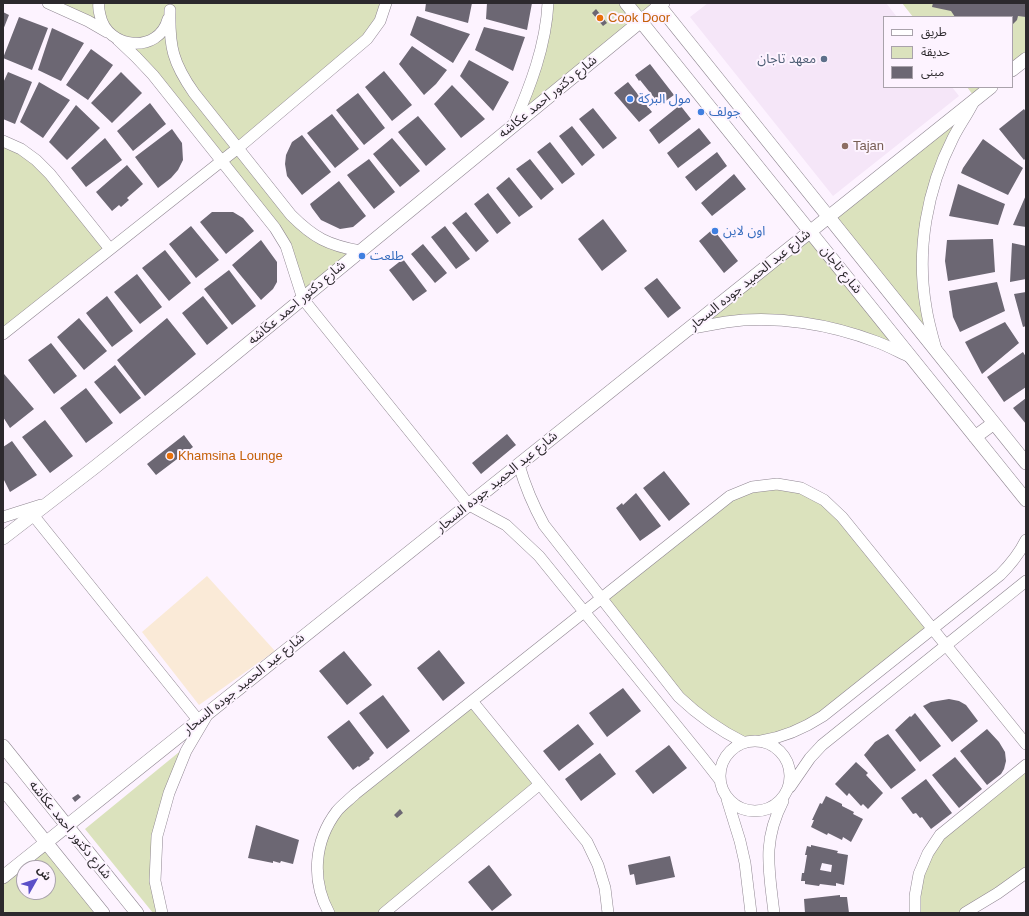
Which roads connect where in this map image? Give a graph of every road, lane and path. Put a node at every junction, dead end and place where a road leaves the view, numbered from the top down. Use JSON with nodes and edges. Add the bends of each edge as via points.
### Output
{"nodes":[{"id":1,"x":48,"y":3,"type":"edge"},
{"id":2,"x":99,"y":3,"type":"edge"},
{"id":3,"x":386,"y":3,"type":"edge"},
{"id":4,"x":548,"y":3,"type":"edge"},
{"id":5,"x":626,"y":3,"type":"edge"},
{"id":6,"x":660,"y":4,"type":"edge"},
{"id":7,"x":171,"y":6,"type":"edge"},
{"id":8,"x":641,"y":21,"type":"junction"},
{"id":9,"x":114,"y":37,"type":"junction"},
{"id":10,"x":1026,"y":59,"type":"edge"},
{"id":11,"x":1013,"y":69,"type":"edge"},
{"id":12,"x":990,"y":88,"type":"edge"},
{"id":13,"x":976,"y":99,"type":"junction"},
{"id":14,"x":513,"y":126,"type":"junction"},
{"id":15,"x":3,"y":142,"type":"edge"},
{"id":16,"x":238,"y":148,"type":"junction"},
{"id":17,"x":222,"y":160,"type":"junction"},
{"id":18,"x":829,"y":217,"type":"junction"},
{"id":19,"x":811,"y":232,"type":"junction"},
{"id":20,"x":110,"y":249,"type":"junction"},
{"id":21,"x":360,"y":251,"type":"junction"},
{"id":22,"x":303,"y":299,"type":"junction"},
{"id":23,"x":690,"y":329,"type":"junction"},
{"id":24,"x":3,"y":334,"type":"edge"},
{"id":25,"x":936,"y":349,"type":"junction"},
{"id":26,"x":912,"y":358,"type":"junction"},
{"id":27,"x":994,"y":423,"type":"junction"},
{"id":28,"x":975,"y":437,"type":"junction"},
{"id":29,"x":1026,"y":463,"type":"edge"},
{"id":30,"x":519,"y":465,"type":"junction"},
{"id":31,"x":1026,"y":500,"type":"edge"},
{"id":32,"x":48,"y":503,"type":"junction"},
{"id":33,"x":469,"y":505,"type":"junction"},
{"id":34,"x":33,"y":515,"type":"junction"},
{"id":35,"x":3,"y":517,"type":"edge"},
{"id":36,"x":3,"y":538,"type":"edge"},
{"id":37,"x":1026,"y":540,"type":"edge"},
{"id":38,"x":1026,"y":581,"type":"edge"},
{"id":39,"x":601,"y":598,"type":"junction"},
{"id":40,"x":584,"y":612,"type":"junction"},
{"id":41,"x":932,"y":629,"type":"junction"},
{"id":42,"x":946,"y":645,"type":"junction"},
{"id":43,"x":472,"y":701,"type":"junction"},
{"id":44,"x":209,"y":712,"type":"junction"},
{"id":45,"x":198,"y":720,"type":"junction"},
{"id":46,"x":761,"y":740,"type":"junction"},
{"id":47,"x":743,"y":742,"type":"junction"},
{"id":48,"x":1026,"y":744,"type":"edge"},
{"id":49,"x":3,"y":746,"type":"edge"},
{"id":50,"x":1026,"y":765,"type":"edge"},
{"id":51,"x":720,"y":780,"type":"junction"},
{"id":52,"x":540,"y":784,"type":"junction"},
{"id":53,"x":3,"y":789,"type":"edge"},
{"id":54,"x":787,"y":792,"type":"junction"},
{"id":55,"x":726,"y":797,"type":"junction"},
{"id":56,"x":67,"y":826,"type":"junction"},
{"id":57,"x":46,"y":842,"type":"junction"},
{"id":58,"x":1026,"y":873,"type":"edge"},
{"id":59,"x":3,"y":877,"type":"edge"},
{"id":60,"x":103,"y":913,"type":"edge"},
{"id":61,"x":137,"y":913,"type":"edge"},
{"id":62,"x":162,"y":913,"type":"edge"},
{"id":63,"x":328,"y":913,"type":"edge"},
{"id":64,"x":384,"y":913,"type":"edge"},
{"id":65,"x":608,"y":913,"type":"edge"},
{"id":66,"x":751,"y":913,"type":"edge"},
{"id":67,"x":774,"y":913,"type":"edge"},
{"id":68,"x":915,"y":913,"type":"edge"},
{"id":69,"x":965,"y":913,"type":"edge"}],
"edges":[{"from":1,"to":9,"type":"street","via":[[88,21]]},
{"from":2,"to":9,"type":"street","via":[[101,21]]},
{"from":3,"to":16,"type":"street","via":[[380,20],[367,39]]},
{"from":4,"to":14,"type":"street","via":[[541,51],[529,90]]},
{"from":5,"to":8,"type":"street","name":"شارع تاجان"},
{"from":6,"to":8,"type":"street","name":"شارع دكتور احمد عكاشه"},
{"from":6,"to":18,"type":"street","name":"شارع تاجان"},
{"from":7,"to":9,"type":"street","via":[[168,22],[152,39],[130,44]]},
{"from":7,"to":16,"type":"street","via":[[169,33],[173,55],[182,75],[194,94]]},
{"from":8,"to":14,"type":"street","name":"شارع دكتور احمد عكاشه"},
{"from":8,"to":19,"type":"street","name":"شارع تاجان"},
{"from":9,"to":17,"type":"street","via":[[153,74]]},
{"from":10,"to":11,"type":"street"},
{"from":12,"to":13,"type":"street","name":"شارع عبد الحميد جوده السحار"},
{"from":13,"to":18,"type":"street","name":"شارع عبد الحميد جوده السحار"},
{"from":13,"to":25,"type":"street","via":[[953,137],[936,177],[926,220],[922,263],[926,307]]},
{"from":14,"to":21,"type":"street","name":"شارع دكتور احمد عكاشه"},
{"from":15,"to":20,"type":"street","via":[[21,149],[36,160]]},
{"from":16,"to":17,"type":"street"},
{"from":16,"to":21,"type":"street","via":[[305,229],[322,240]]},
{"from":17,"to":20,"type":"street"},
{"from":17,"to":22,"type":"street","via":[[286,246]]},
{"from":18,"to":19,"type":"street","name":"شارع عبد الحميد جوده السحار"},
{"from":18,"to":25,"type":"street","name":"شارع تاجان"},
{"from":19,"to":23,"type":"street","name":"شارع عبد الحميد جوده السحار"},
{"from":19,"to":26,"type":"street","name":"شارع تاجان"},
{"from":20,"to":24,"type":"street"},
{"from":21,"to":22,"type":"street","name":"شارع دكتور احمد عكاشه"},
{"from":22,"to":32,"type":"street","name":"شارع دكتور احمد عكاشه"},
{"from":22,"to":33,"type":"street"},
{"from":23,"to":26,"type":"street","via":[[765,320],[803,323],[841,330],[877,342]]},
{"from":23,"to":30,"type":"street","name":"شارع عبد الحميد جوده السحار"},
{"from":25,"to":27,"type":"street","name":"شارع تاجان"},
{"from":26,"to":28,"type":"street","name":"شارع تاجان"},
{"from":27,"to":28,"type":"street"},
{"from":27,"to":29,"type":"street","name":"شارع تاجان"},
{"from":28,"to":31,"type":"street","name":"شارع تاجان"},
{"from":30,"to":33,"type":"street","name":"شارع عبد الحميد جوده السحار"},
{"from":30,"to":39,"type":"street","via":[[524,486],[544,525]]},
{"from":32,"to":34,"type":"street","name":"شارع دكتور احمد عكاشه"},
{"from":32,"to":35,"type":"street"},
{"from":33,"to":40,"type":"street","via":[[506,525],[523,540]]},
{"from":33,"to":44,"type":"street","name":"شارع عبد الحميد جوده السحار"},
{"from":34,"to":36,"type":"street","name":"شارع دكتور احمد عكاشه"},
{"from":34,"to":45,"type":"street"},
{"from":37,"to":41,"type":"street","via":[[1021,552],[1011,564]]},
{"from":38,"to":42,"type":"street"},
{"from":39,"to":40,"type":"street"},
{"from":39,"to":41,"type":"street","via":[[730,496],[752,487],[777,484],[801,488],[824,500],[842,517]]},
{"from":39,"to":47,"type":"street","via":[[679,697],[709,723]]},
{"from":40,"to":43,"type":"street"},
{"from":40,"to":51,"type":"street"},
{"from":41,"to":42,"type":"street"},
{"from":41,"to":46,"type":"street","via":[[814,722],[794,733]]},
{"from":42,"to":48,"type":"street"},
{"from":42,"to":54,"type":"street","via":[[822,745]]},
{"from":43,"to":52,"type":"street"},
{"from":43,"to":63,"type":"street","via":[[355,794],[338,811],[325,831],[318,854],[317,878],[322,902]]},
{"from":44,"to":45,"type":"street","name":"شارع عبد الحميد جوده السحار"},
{"from":44,"to":62,"type":"street","via":[[186,751],[169,793],[157,836],[155,881]]},
{"from":45,"to":56,"type":"street","name":"شارع عبد الحميد جوده السحار"},
{"from":46,"to":47,"type":"street"},
{"from":46,"to":54,"type":"street","via":[[776,746],[786,758],[791,772]]},
{"from":47,"to":51,"type":"street","via":[[725,757],[720,768]]},
{"from":49,"to":56,"type":"street","name":"شارع دكتور احمد عكاشه"},
{"from":50,"to":68,"type":"street","via":[[940,835],[928,853],[919,874]]},
{"from":51,"to":55,"type":"street"},
{"from":52,"to":64,"type":"street"},
{"from":52,"to":65,"type":"street","via":[[587,842],[604,882]]},
{"from":53,"to":57,"type":"street","name":"شارع دكتور احمد عكاشه"},
{"from":54,"to":55,"type":"street","via":[[777,805],[756,812],[744,810]]},
{"from":54,"to":67,"type":"street","via":[[775,816],[770,836],[768,858]]},
{"from":55,"to":66,"type":"street","via":[[745,863]]},
{"from":56,"to":57,"type":"street","name":"شارع عبد الحميد جوده السحار"},
{"from":56,"to":61,"type":"street","name":"شارع دكتور احمد عكاشه"},
{"from":57,"to":59,"type":"street","name":"شارع عبد الحميد جوده السحار"},
{"from":57,"to":60,"type":"street","name":"شارع دكتور احمد عكاشه"},
{"from":58,"to":69,"type":"street"}]}
